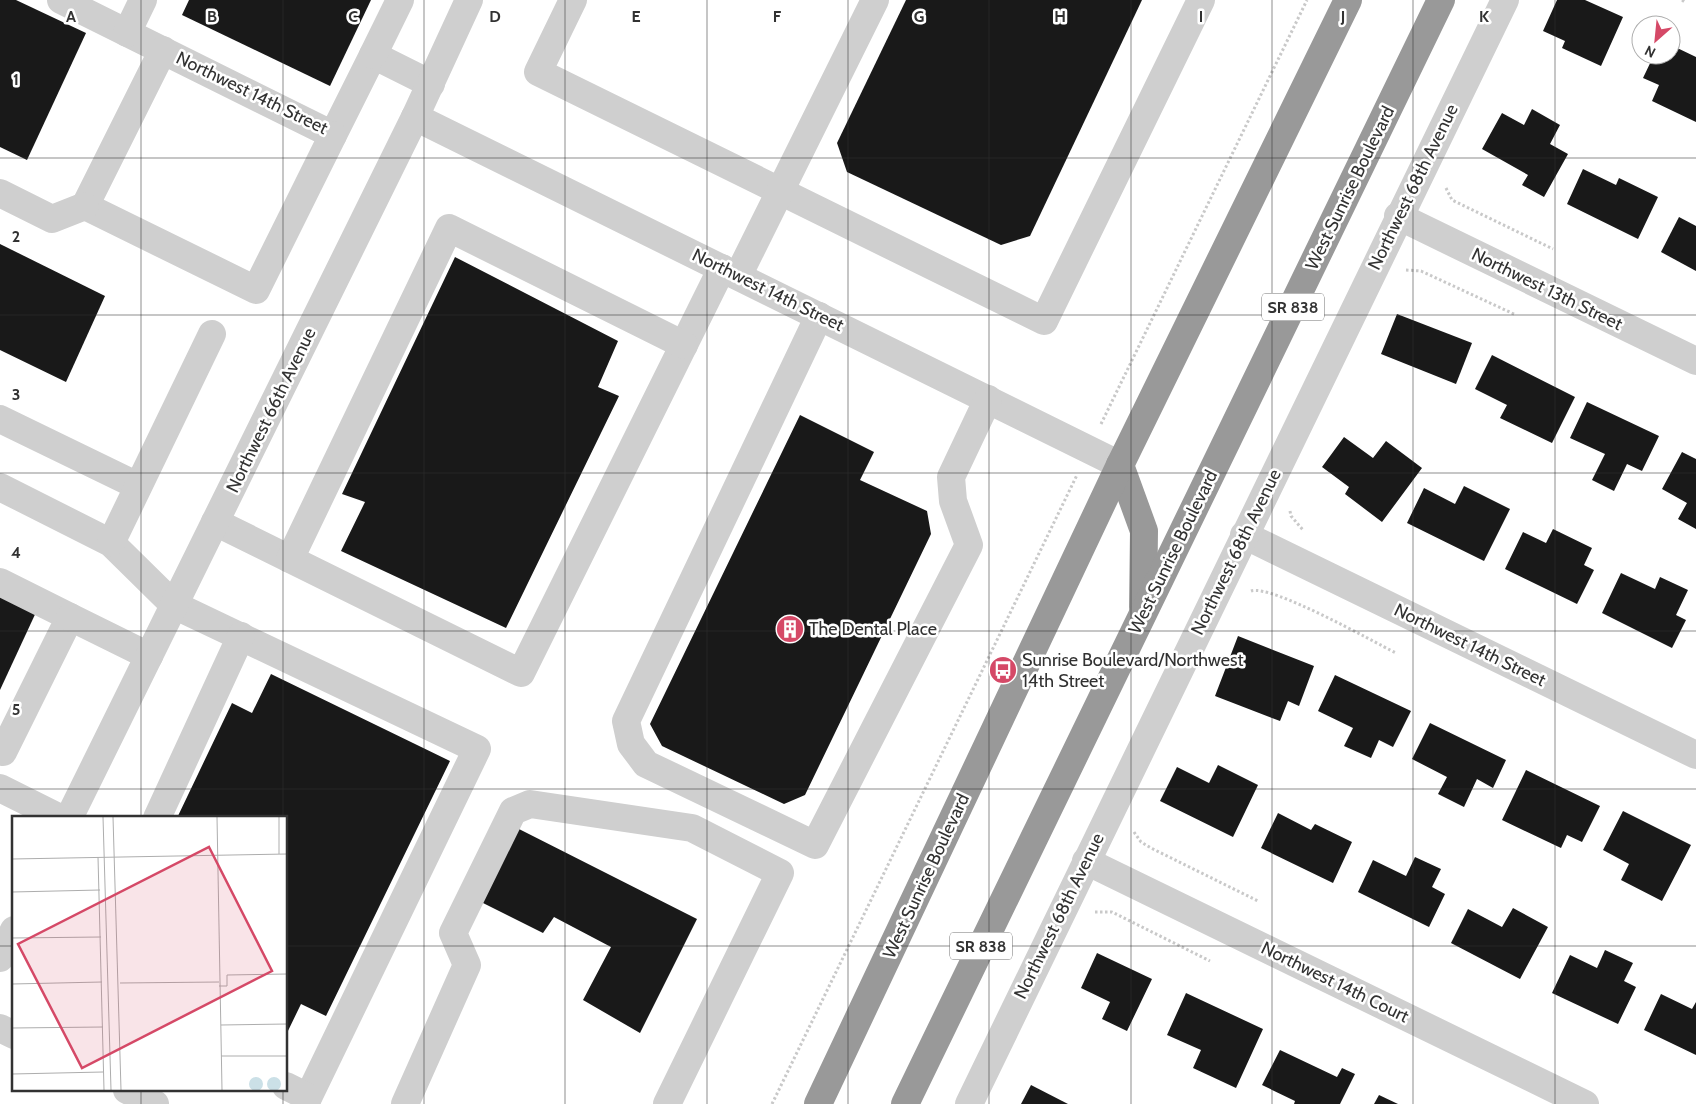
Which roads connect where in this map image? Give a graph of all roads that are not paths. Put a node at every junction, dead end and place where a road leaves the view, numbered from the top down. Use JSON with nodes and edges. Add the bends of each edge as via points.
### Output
{"nodes":[{"id":1,"x":61,"y":0,"type":"edge"},
{"id":2,"x":143,"y":0,"type":"edge"},
{"id":3,"x":400,"y":0,"type":"edge"},
{"id":4,"x":469,"y":0,"type":"edge"},
{"id":5,"x":573,"y":0,"type":"edge"},
{"id":6,"x":875,"y":0,"type":"edge"},
{"id":7,"x":1201,"y":0,"type":"edge"},
{"id":8,"x":1348,"y":0,"type":"edge"},
{"id":9,"x":1441,"y":0,"type":"edge"},
{"id":10,"x":1505,"y":0,"type":"edge"},
{"id":11,"x":127,"y":33,"type":"junction"},
{"id":12,"x":163,"y":50,"type":"junction"},
{"id":13,"x":374,"y":55,"type":"junction"},
{"id":14,"x":430,"y":84,"type":"junction"},
{"id":15,"x":415,"y":116,"type":"junction"},
{"id":16,"x":333,"y":135,"type":"junction"},
{"id":17,"x":780,"y":190,"type":"junction"},
{"id":18,"x":0,"y":193,"type":"edge"},
{"id":19,"x":85,"y":206,"type":"junction"},
{"id":20,"x":1398,"y":216,"type":"junction"},
{"id":21,"x":730,"y":272,"type":"junction"},
{"id":22,"x":820,"y":316,"type":"junction"},
{"id":23,"x":212,"y":334,"type":"dead end"},
{"id":24,"x":684,"y":345,"type":"junction"},
{"id":25,"x":1696,"y":361,"type":"edge"},
{"id":26,"x":988,"y":399,"type":"junction"},
{"id":27,"x":0,"y":419,"type":"edge"},
{"id":28,"x":1120,"y":465,"type":"junction"},
{"id":29,"x":138,"y":486,"type":"junction"},
{"id":30,"x":0,"y":487,"type":"edge"},
{"id":31,"x":215,"y":522,"type":"junction"},
{"id":32,"x":1244,"y":535,"type":"junction"},
{"id":33,"x":111,"y":543,"type":"junction"},
{"id":34,"x":290,"y":559,"type":"junction"},
{"id":35,"x":0,"y":582,"type":"edge"},
{"id":36,"x":174,"y":605,"type":"junction"},
{"id":37,"x":1143,"y":613,"type":"junction"},
{"id":38,"x":70,"y":617,"type":"junction"},
{"id":39,"x":240,"y":636,"type":"junction"},
{"id":40,"x":149,"y":656,"type":"junction"},
{"id":41,"x":3,"y":752,"type":"dead end"},
{"id":42,"x":1696,"y":755,"type":"edge"},
{"id":43,"x":0,"y":788,"type":"edge"},
{"id":44,"x":56,"y":816,"type":"edge"},
{"id":45,"x":70,"y":816,"type":"edge"},
{"id":46,"x":158,"y":816,"type":"edge"},
{"id":47,"x":1086,"y":861,"type":"junction"},
{"id":48,"x":12,"y":934,"type":"edge"},
{"id":49,"x":0,"y":958,"type":"edge"},
{"id":50,"x":0,"y":1028,"type":"edge"},
{"id":51,"x":12,"y":1034,"type":"edge"},
{"id":52,"x":131,"y":1092,"type":"edge"},
{"id":53,"x":300,"y":1096,"type":"edge"},
{"id":54,"x":155,"y":1104,"type":"edge"},
{"id":55,"x":406,"y":1104,"type":"edge"},
{"id":56,"x":667,"y":1104,"type":"edge"},
{"id":57,"x":818,"y":1104,"type":"edge"},
{"id":58,"x":905,"y":1104,"type":"edge"},
{"id":59,"x":968,"y":1104,"type":"edge"},
{"id":60,"x":1584,"y":1104,"type":"edge"}],
"edges":[{"from":1,"to":11,"type":"street","name":"Northwest 14th Street"},
{"from":2,"to":11,"type":"street"},
{"from":3,"to":13,"type":"street","name":"Northwest 14th Street"},
{"from":4,"to":14,"type":"street","name":"Northwest 66th Avenue"},
{"from":5,"to":17,"type":"street","via":[[538,72]]},
{"from":6,"to":17,"type":"street"},
{"from":7,"to":17,"type":"street","via":[[1044,321]]},
{"from":8,"to":28,"type":"highway","name":"West Sunrise Boulevard"},
{"from":9,"to":37,"type":"highway","name":"West Sunrise Boulevard","number":"SR 838"},
{"from":10,"to":20,"type":"street","name":"Northwest 68th Avenue"},
{"from":11,"to":12,"type":"street","name":"Northwest 14th Street"},
{"from":12,"to":16,"type":"street","name":"Northwest 14th Street"},
{"from":12,"to":19,"type":"street"},
{"from":13,"to":14,"type":"street"},
{"from":13,"to":16,"type":"street","name":"Northwest 14th Street"},
{"from":14,"to":15,"type":"street","name":"Northwest 66th Avenue"},
{"from":15,"to":21,"type":"street","name":"Northwest 14th Street"},
{"from":15,"to":31,"type":"street","name":"Northwest 66th Avenue"},
{"from":16,"to":19,"type":"street","via":[[256,290]]},
{"from":17,"to":21,"type":"street"},
{"from":18,"to":19,"type":"street","via":[[52,219]]},
{"from":20,"to":25,"type":"street","name":"Northwest 13th Street"},
{"from":20,"to":32,"type":"street","name":"Northwest 68th Avenue"},
{"from":21,"to":22,"type":"street","name":"Northwest 14th Street"},
{"from":21,"to":24,"type":"street"},
{"from":22,"to":26,"type":"street","name":"Northwest 14th Street"},
{"from":22,"to":26,"type":"street","via":[[626,721],[631,744],[646,764],[816,845],[968,545],[953,501],[951,477]]},
{"from":23,"to":29,"type":"street"},
{"from":24,"to":34,"type":"street","via":[[521,673]]},
{"from":24,"to":34,"type":"street","via":[[449,228]]},
{"from":26,"to":28,"type":"street","name":"Northwest 14th Street"},
{"from":27,"to":29,"type":"street"},
{"from":28,"to":37,"type":"highway","via":[[1144,531]]},
{"from":28,"to":57,"type":"highway","name":"West Sunrise Boulevard"},
{"from":29,"to":33,"type":"street"},
{"from":30,"to":33,"type":"street"},
{"from":31,"to":34,"type":"street"},
{"from":31,"to":36,"type":"street","name":"Northwest 66th Avenue"},
{"from":32,"to":42,"type":"street","name":"Northwest 14th Street"},
{"from":32,"to":47,"type":"street","name":"Northwest 68th Avenue"},
{"from":33,"to":36,"type":"street"},
{"from":35,"to":38,"type":"street"},
{"from":36,"to":39,"type":"street"},
{"from":36,"to":40,"type":"street","name":"Northwest 66th Avenue"},
{"from":37,"to":58,"type":"highway","name":"West Sunrise Boulevard","number":"SR 838"},
{"from":38,"to":40,"type":"street"},
{"from":38,"to":41,"type":"street"},
{"from":39,"to":46,"type":"street"},
{"from":39,"to":53,"type":"street","via":[[477,749]]},
{"from":40,"to":45,"type":"street","name":"Northwest 66th Avenue"},
{"from":43,"to":44,"type":"street"},
{"from":47,"to":59,"type":"street","name":"Northwest 68th Avenue"},
{"from":47,"to":60,"type":"street","name":"Northwest 14th Court"},
{"from":48,"to":49,"type":"street"},
{"from":50,"to":51,"type":"street"},
{"from":52,"to":54,"type":"street"},
{"from":55,"to":56,"type":"street","via":[[467,965],[453,933],[513,811],[530,804],[692,828],[780,873]]}]}
